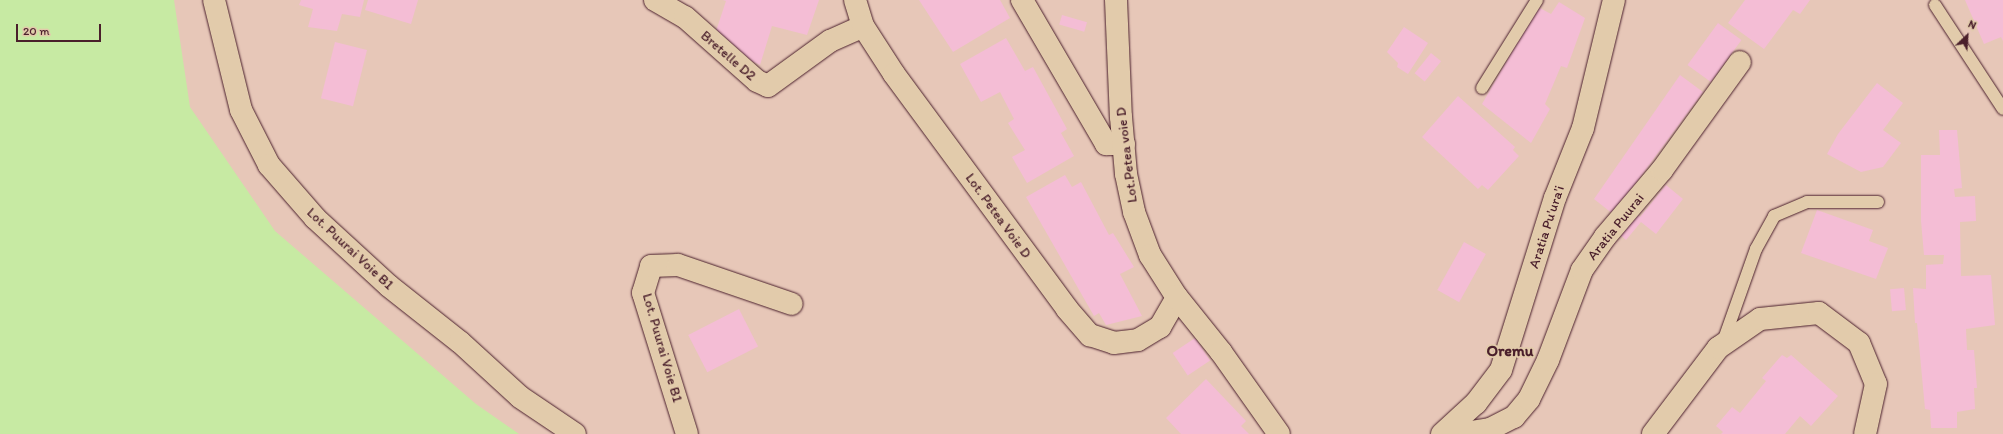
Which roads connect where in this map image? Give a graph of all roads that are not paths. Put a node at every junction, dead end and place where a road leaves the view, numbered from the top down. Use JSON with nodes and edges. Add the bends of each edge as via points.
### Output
{"nodes":[{"id":1,"x":214,"y":0,"type":"edge"},
{"id":2,"x":655,"y":0,"type":"edge"},
{"id":3,"x":855,"y":0,"type":"edge"},
{"id":4,"x":1022,"y":0,"type":"edge"},
{"id":5,"x":1116,"y":0,"type":"edge"},
{"id":6,"x":1537,"y":0,"type":"edge"},
{"id":7,"x":1614,"y":0,"type":"edge"},
{"id":8,"x":1935,"y":4,"type":"dead end"},
{"id":9,"x":863,"y":26,"type":"junction"},
{"id":10,"x":1740,"y":62,"type":"dead end"},
{"id":11,"x":1482,"y":88,"type":"dead end"},
{"id":12,"x":2003,"y":108,"type":"edge"},
{"id":13,"x":1124,"y":144,"type":"junction"},
{"id":14,"x":1878,"y":202,"type":"dead end"},
{"id":15,"x":1177,"y":297,"type":"junction"},
{"id":16,"x":792,"y":304,"type":"dead end"},
{"id":17,"x":1721,"y":346,"type":"junction"},
{"id":18,"x":574,"y":434,"type":"edge"},
{"id":19,"x":687,"y":434,"type":"edge"},
{"id":20,"x":1279,"y":434,"type":"edge"},
{"id":21,"x":1442,"y":434,"type":"edge"},
{"id":22,"x":1458,"y":434,"type":"edge"},
{"id":23,"x":1653,"y":434,"type":"edge"},
{"id":24,"x":1865,"y":434,"type":"edge"}],
"edges":[{"from":1,"to":18,"type":"street","name":"Lot. Puurai Voie B1","via":[[241,110],[270,165],[315,218],[389,286],[460,342],[520,397]]},
{"from":2,"to":9,"type":"street","name":"Bretelle D2","via":[[685,17],[757,81],[768,86],[830,41]]},
{"from":3,"to":9,"type":"street","name":"Lot. Petea Voie D"},
{"from":4,"to":13,"type":"street","via":[[1106,144]]},
{"from":5,"to":13,"type":"street","name":"Lot.Petea voie D"},
{"from":6,"to":11,"type":"lane"},
{"from":7,"to":21,"type":"street","name":"Aratia Pu'ura'i","via":[[1583,128],[1555,198],[1501,370],[1476,403]]},
{"from":8,"to":12,"type":"lane"},
{"from":9,"to":15,"type":"street","name":"Lot. Petea Voie D","via":[[1003,223],[1067,309],[1090,335],[1114,343],[1138,340],[1160,327]]},
{"from":10,"to":22,"type":"street","name":"Aratia Puurai","via":[[1662,170],[1605,237],[1582,270],[1548,360],[1529,399],[1514,417],[1490,429]]},
{"from":13,"to":15,"type":"street","name":"Lot.Petea voie D","via":[[1134,212],[1150,255]]},
{"from":14,"to":17,"type":"lane","via":[[1807,202],[1774,216],[1756,249]]},
{"from":15,"to":20,"type":"street","name":"Lot.Petea voie D"},
{"from":16,"to":19,"type":"street","name":"Lot. Puurai Voie B1","via":[[678,265],[651,266],[644,293]]},
{"from":17,"to":23,"type":"street"},
{"from":17,"to":24,"type":"street","via":[[1760,319],[1818,313],[1859,343],[1876,384]]}]}
